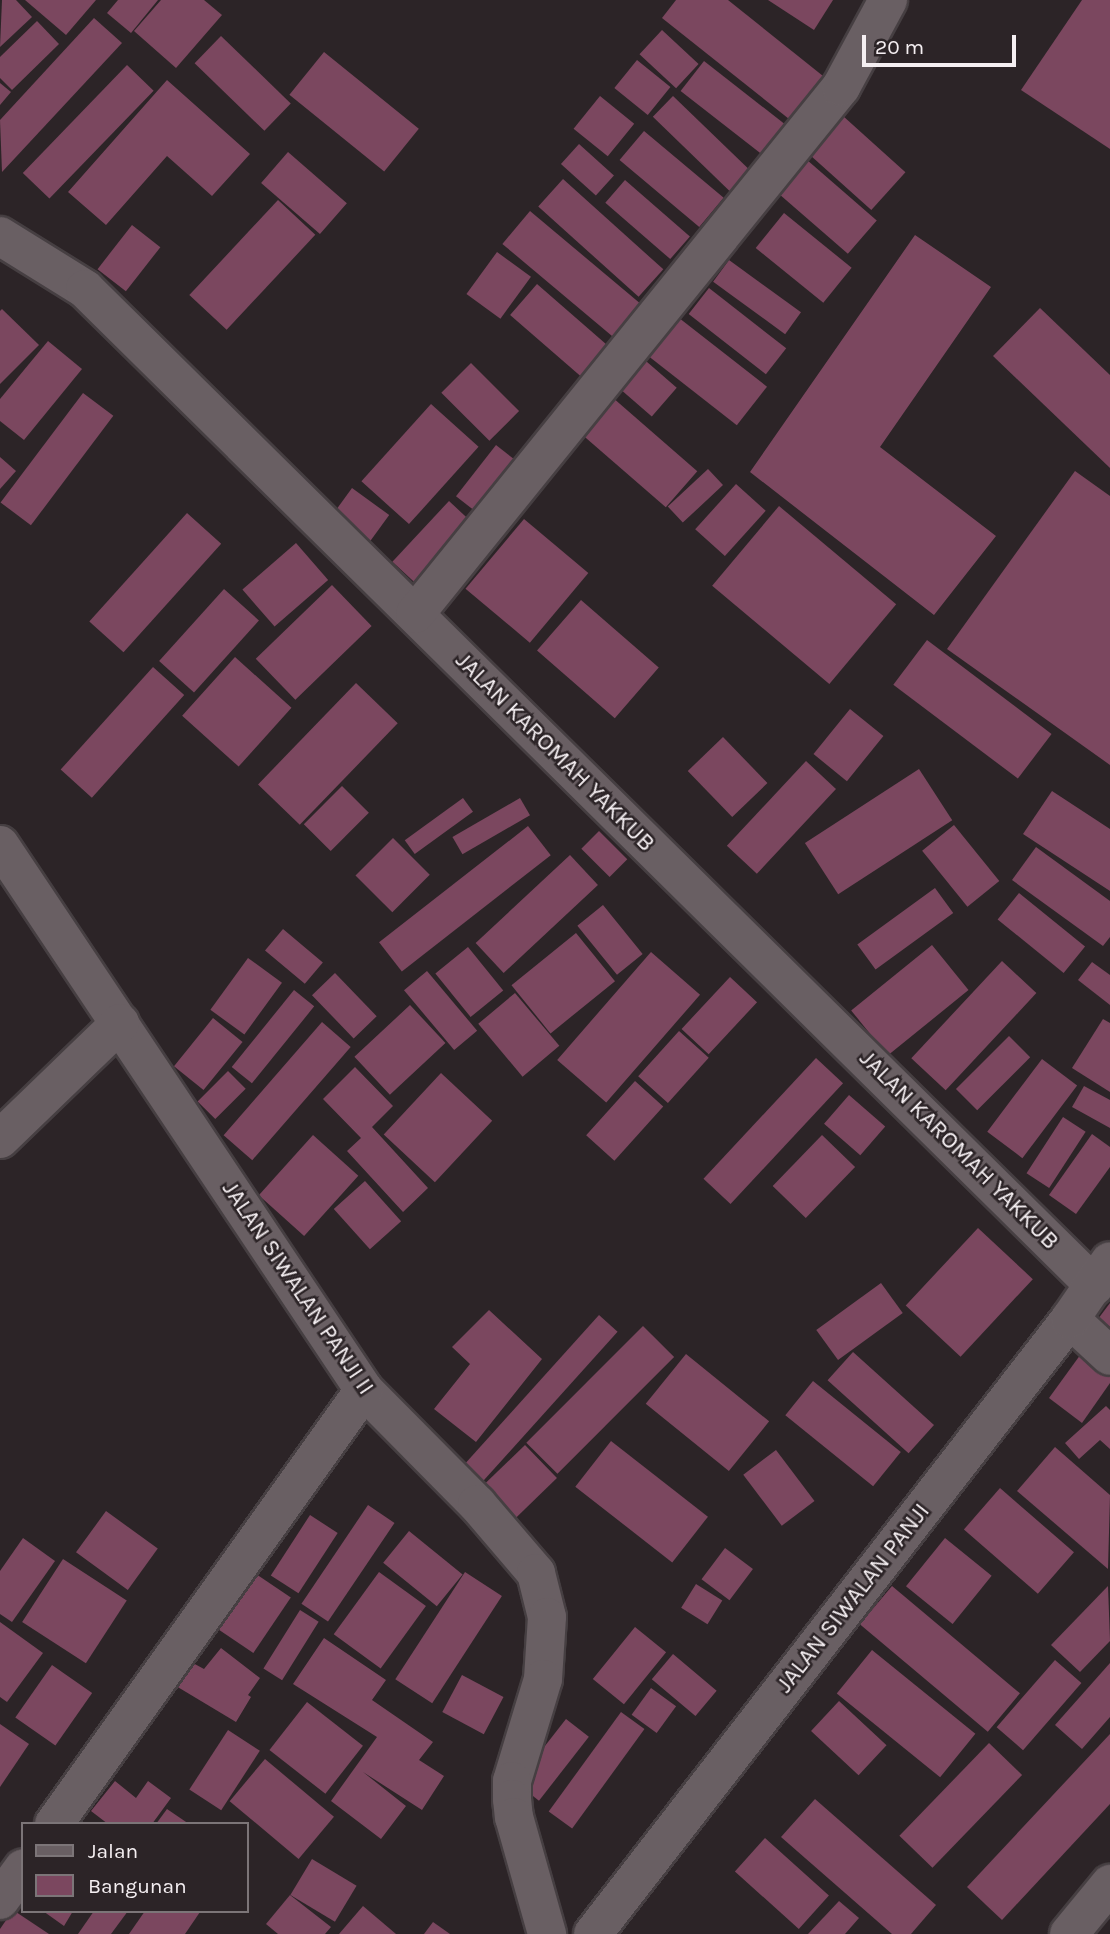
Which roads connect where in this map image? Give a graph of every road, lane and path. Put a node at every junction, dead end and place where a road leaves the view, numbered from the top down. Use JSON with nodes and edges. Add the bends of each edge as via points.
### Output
{"nodes":[{"id":1,"x":888,"y":0,"type":"edge"},
{"id":2,"x":0,"y":236,"type":"edge"},
{"id":3,"x":415,"y":614,"type":"junction"},
{"id":4,"x":0,"y":845,"type":"edge"},
{"id":5,"x":120,"y":1023,"type":"junction"},
{"id":6,"x":0,"y":1139,"type":"edge"},
{"id":7,"x":1103,"y":1273,"type":"edge"},
{"id":8,"x":1070,"y":1319,"type":"junction"},
{"id":9,"x":1110,"y":1356,"type":"edge"},
{"id":10,"x":364,"y":1390,"type":"junction"},
{"id":11,"x":55,"y":1822,"type":"edge"},
{"id":12,"x":21,"y":1871,"type":"edge"},
{"id":13,"x":1110,"y":1884,"type":"edge"},
{"id":14,"x":0,"y":1900,"type":"edge"},
{"id":15,"x":547,"y":1934,"type":"edge"},
{"id":16,"x":593,"y":1934,"type":"edge"},
{"id":17,"x":1069,"y":1934,"type":"edge"}],
"edges":[{"from":1,"to":3,"type":"street","via":[[841,87]]},
{"from":2,"to":3,"type":"street","name":"JALAN KAROMAH YAKKUB","via":[[85,289]]},
{"from":3,"to":7,"type":"street","name":"JALAN KAROMAH YAKKUB"},
{"from":4,"to":5,"type":"street","name":"JALAN SIWALAN PANJI II"},
{"from":5,"to":6,"type":"street"},
{"from":5,"to":10,"type":"street","name":"JALAN SIWALAN PANJI II"},
{"from":7,"to":8,"type":"street","name":"JALAN SIWALAN PANJI"},
{"from":8,"to":9,"type":"street"},
{"from":8,"to":16,"type":"street","name":"JALAN SIWALAN PANJI"},
{"from":10,"to":11,"type":"street"},
{"from":10,"to":15,"type":"street","name":"JALAN SIWALAN PANJI II","via":[[477,1504],[536,1573],[547,1617],[542,1679],[512,1781],[512,1799],[513,1817]]},
{"from":12,"to":14,"type":"street"},
{"from":13,"to":17,"type":"street"}]}
